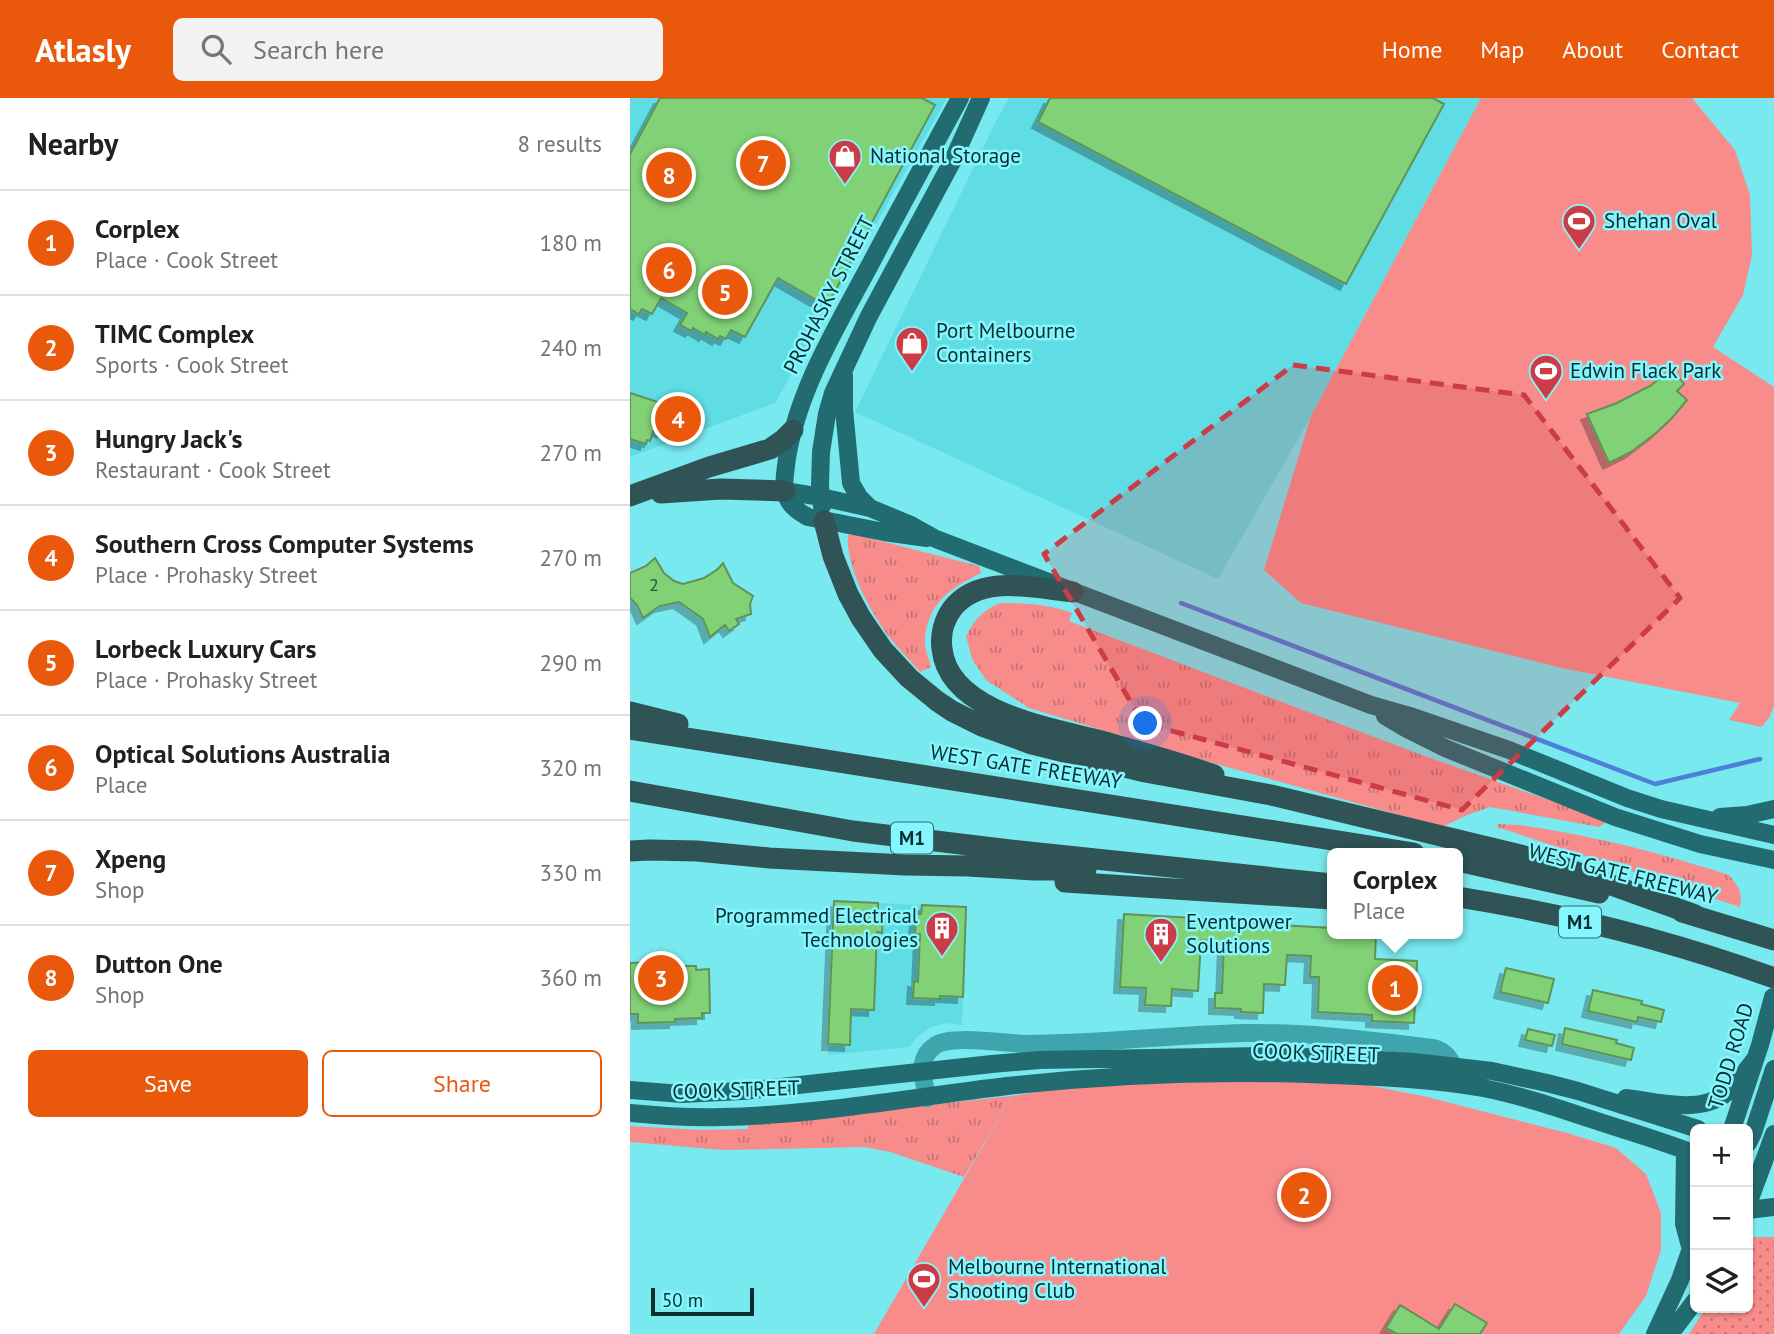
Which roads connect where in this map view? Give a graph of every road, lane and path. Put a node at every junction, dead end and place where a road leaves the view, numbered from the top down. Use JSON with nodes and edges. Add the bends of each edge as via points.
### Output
{"nodes":[{"id":1,"x":960,"y":98,"type":"edge"},
{"id":2,"x":981,"y":98,"type":"edge"},
{"id":3,"x":844,"y":365,"type":"junction"},
{"id":4,"x":793,"y":430,"type":"junction"},
{"id":5,"x":785,"y":491,"type":"junction"},
{"id":6,"x":630,"y":497,"type":"edge"},
{"id":7,"x":821,"y":497,"type":"junction"},
{"id":8,"x":870,"y":508,"type":"junction"},
{"id":9,"x":816,"y":519,"type":"junction"},
{"id":10,"x":936,"y":539,"type":"junction"},
{"id":11,"x":1073,"y":592,"type":"junction"},
{"id":12,"x":1371,"y":705,"type":"junction"},
{"id":13,"x":630,"y":712,"type":"edge"},
{"id":14,"x":630,"y":729,"type":"edge"},
{"id":15,"x":823,"y":759,"type":"junction"},
{"id":16,"x":630,"y":791,"type":"edge"},
{"id":17,"x":1271,"y":795,"type":"junction"},
{"id":18,"x":1774,"y":809,"type":"edge"},
{"id":19,"x":1685,"y":815,"type":"junction"},
{"id":20,"x":1774,"y":835,"type":"edge"},
{"id":21,"x":1383,"y":848,"type":"edge"},
{"id":22,"x":630,"y":851,"type":"edge"},
{"id":23,"x":1752,"y":856,"type":"junction"},
{"id":24,"x":769,"y":858,"type":"junction"},
{"id":25,"x":1774,"y":860,"type":"edge"},
{"id":26,"x":1463,"y":862,"type":"edge"},
{"id":27,"x":1197,"y":870,"type":"junction"},
{"id":28,"x":1774,"y":873,"type":"edge"},
{"id":29,"x":1327,"y":883,"type":"edge"},
{"id":30,"x":1463,"y":898,"type":"edge"},
{"id":31,"x":1327,"y":899,"type":"edge"},
{"id":32,"x":1702,"y":917,"type":"junction"},
{"id":33,"x":1774,"y":940,"type":"edge"},
{"id":34,"x":1773,"y":987,"type":"edge"},
{"id":35,"x":1184,"y":1037,"type":"junction"},
{"id":36,"x":1164,"y":1057,"type":"junction"},
{"id":37,"x":1755,"y":1059,"type":"junction"},
{"id":38,"x":1454,"y":1067,"type":"junction"},
{"id":39,"x":1774,"y":1069,"type":"edge"},
{"id":40,"x":923,"y":1072,"type":"junction"},
{"id":41,"x":630,"y":1090,"type":"edge"},
{"id":42,"x":1578,"y":1091,"type":"junction"},
{"id":43,"x":927,"y":1098,"type":"junction"},
{"id":44,"x":630,"y":1113,"type":"edge"},
{"id":45,"x":1733,"y":1124,"type":"edge"},
{"id":46,"x":1690,"y":1126,"type":"edge"},
{"id":47,"x":1753,"y":1133,"type":"edge"},
{"id":48,"x":1774,"y":1133,"type":"edge"},
{"id":49,"x":1753,"y":1150,"type":"edge"},
{"id":50,"x":1690,"y":1152,"type":"edge"},
{"id":51,"x":1770,"y":1156,"type":"edge"},
{"id":52,"x":1760,"y":1176,"type":"edge"},
{"id":53,"x":1753,"y":1192,"type":"edge"},
{"id":54,"x":1774,"y":1208,"type":"edge"},
{"id":55,"x":1753,"y":1210,"type":"edge"},
{"id":56,"x":1690,"y":1237,"type":"edge"},
{"id":57,"x":1691,"y":1250,"type":"edge"},
{"id":58,"x":1690,"y":1308,"type":"edge"},
{"id":59,"x":1656,"y":1334,"type":"edge"},
{"id":60,"x":1670,"y":1334,"type":"edge"}],
"edges":[{"from":1,"to":4,"type":"main road","name":"PROHASKY STREET","via":[[818,363]]},
{"from":2,"to":3,"type":"main road"},
{"from":3,"to":7,"type":"main road","via":[[823,431]]},
{"from":3,"to":8,"type":"main road","via":[[851,483]]},
{"from":4,"to":5,"type":"main road","name":"PROHASKY STREET"},
{"from":4,"to":6,"type":"highway","via":[[770,449]]},
{"from":5,"to":6,"type":"highway","via":[[695,490]]},
{"from":5,"to":7,"type":"main road"},
{"from":5,"to":9,"type":"main road","via":[[799,512]]},
{"from":7,"to":8,"type":"main road"},
{"from":7,"to":9,"type":"main road"},
{"from":8,"to":10,"type":"main road"},
{"from":9,"to":10,"type":"main road"},
{"from":9,"to":17,"type":"highway","via":[[871,634],[909,678],[952,711],[1032,744],[1176,779]]},
{"from":10,"to":11,"type":"main road"},
{"from":11,"to":12,"type":"main road"},
{"from":11,"to":17,"type":"highway","via":[[993,586],[972,592],[959,602],[947,616],[941,641],[942,656],[960,688],[1036,724],[1186,765]]},
{"from":12,"to":19,"type":"main road"},
{"from":12,"to":23,"type":"main road","via":[[1426,739],[1572,800],[1649,829]]},
{"from":13,"to":15,"type":"highway"},
{"from":14,"to":15,"type":"highway","name":"WEST GATE FREEWAY"},
{"from":15,"to":21,"type":"highway","name":"WEST GATE FREEWAY"},
{"from":16,"to":27,"type":"highway","number":"M1","via":[[853,831]]},
{"from":17,"to":32,"type":"highway","via":[[1545,861]]},
{"from":18,"to":19,"type":"main road","via":[[1729,817]]},
{"from":19,"to":20,"type":"main road"},
{"from":22,"to":24,"type":"highway"},
{"from":23,"to":25,"type":"main road"},
{"from":23,"to":28,"type":"main road"},
{"from":24,"to":27,"type":"highway","via":[[1034,870]]},
{"from":24,"to":31,"type":"highway","via":[[790,869],[860,875]]},
{"from":26,"to":32,"type":"highway","name":"WEST GATE FREEWAY","number":"M1"},
{"from":27,"to":29,"type":"highway","number":"M1"},
{"from":30,"to":34,"type":"highway","number":"M1","via":[[1630,933],[1700,953]]},
{"from":32,"to":33,"type":"highway","name":"WEST GATE FREEWAY","number":"M1"},
{"from":34,"to":37,"type":"main road","name":"TODD ROAD"},
{"from":35,"to":36,"type":"street"},
{"from":35,"to":38,"type":"street","name":"COOK STREET","via":[[1244,1033],[1362,1039],[1438,1049],[1449,1056]]},
{"from":35,"to":40,"type":"street","name":"COOK STREET","via":[[1023,1044],[950,1041],[938,1044],[923,1057]]},
{"from":36,"to":38,"type":"main road","name":"COOK STREET","via":[[1344,1058]]},
{"from":36,"to":40,"type":"main road","name":"COOK STREET","via":[[1040,1060]]},
{"from":37,"to":42,"type":"main road","via":[[1728,1091],[1695,1105]]},
{"from":37,"to":45,"type":"main road","name":"TODD ROAD"},
{"from":38,"to":42,"type":"main road","name":"COOK STREET"},
{"from":39,"to":47,"type":"main road"},
{"from":40,"to":41,"type":"main road","name":"COOK STREET","via":[[743,1091],[682,1094]]},
{"from":40,"to":43,"type":"street"},
{"from":42,"to":46,"type":"main road","name":"COOK STREET"},
{"from":43,"to":44,"type":"main road","name":"COOK STREET","via":[[745,1116]]},
{"from":43,"to":50,"type":"main road","name":"COOK STREET","via":[[1160,1074],[1293,1073],[1404,1079],[1504,1092]]},
{"from":48,"to":51,"type":"main road"},
{"from":49,"to":51,"type":"main road"},
{"from":50,"to":56,"type":"main road","via":[[1684,1224]]},
{"from":51,"to":52,"type":"main road"},
{"from":52,"to":53,"type":"main road"},
{"from":54,"to":55,"type":"main road"},
{"from":57,"to":59,"type":"main road"},
{"from":58,"to":60,"type":"main road"}]}
